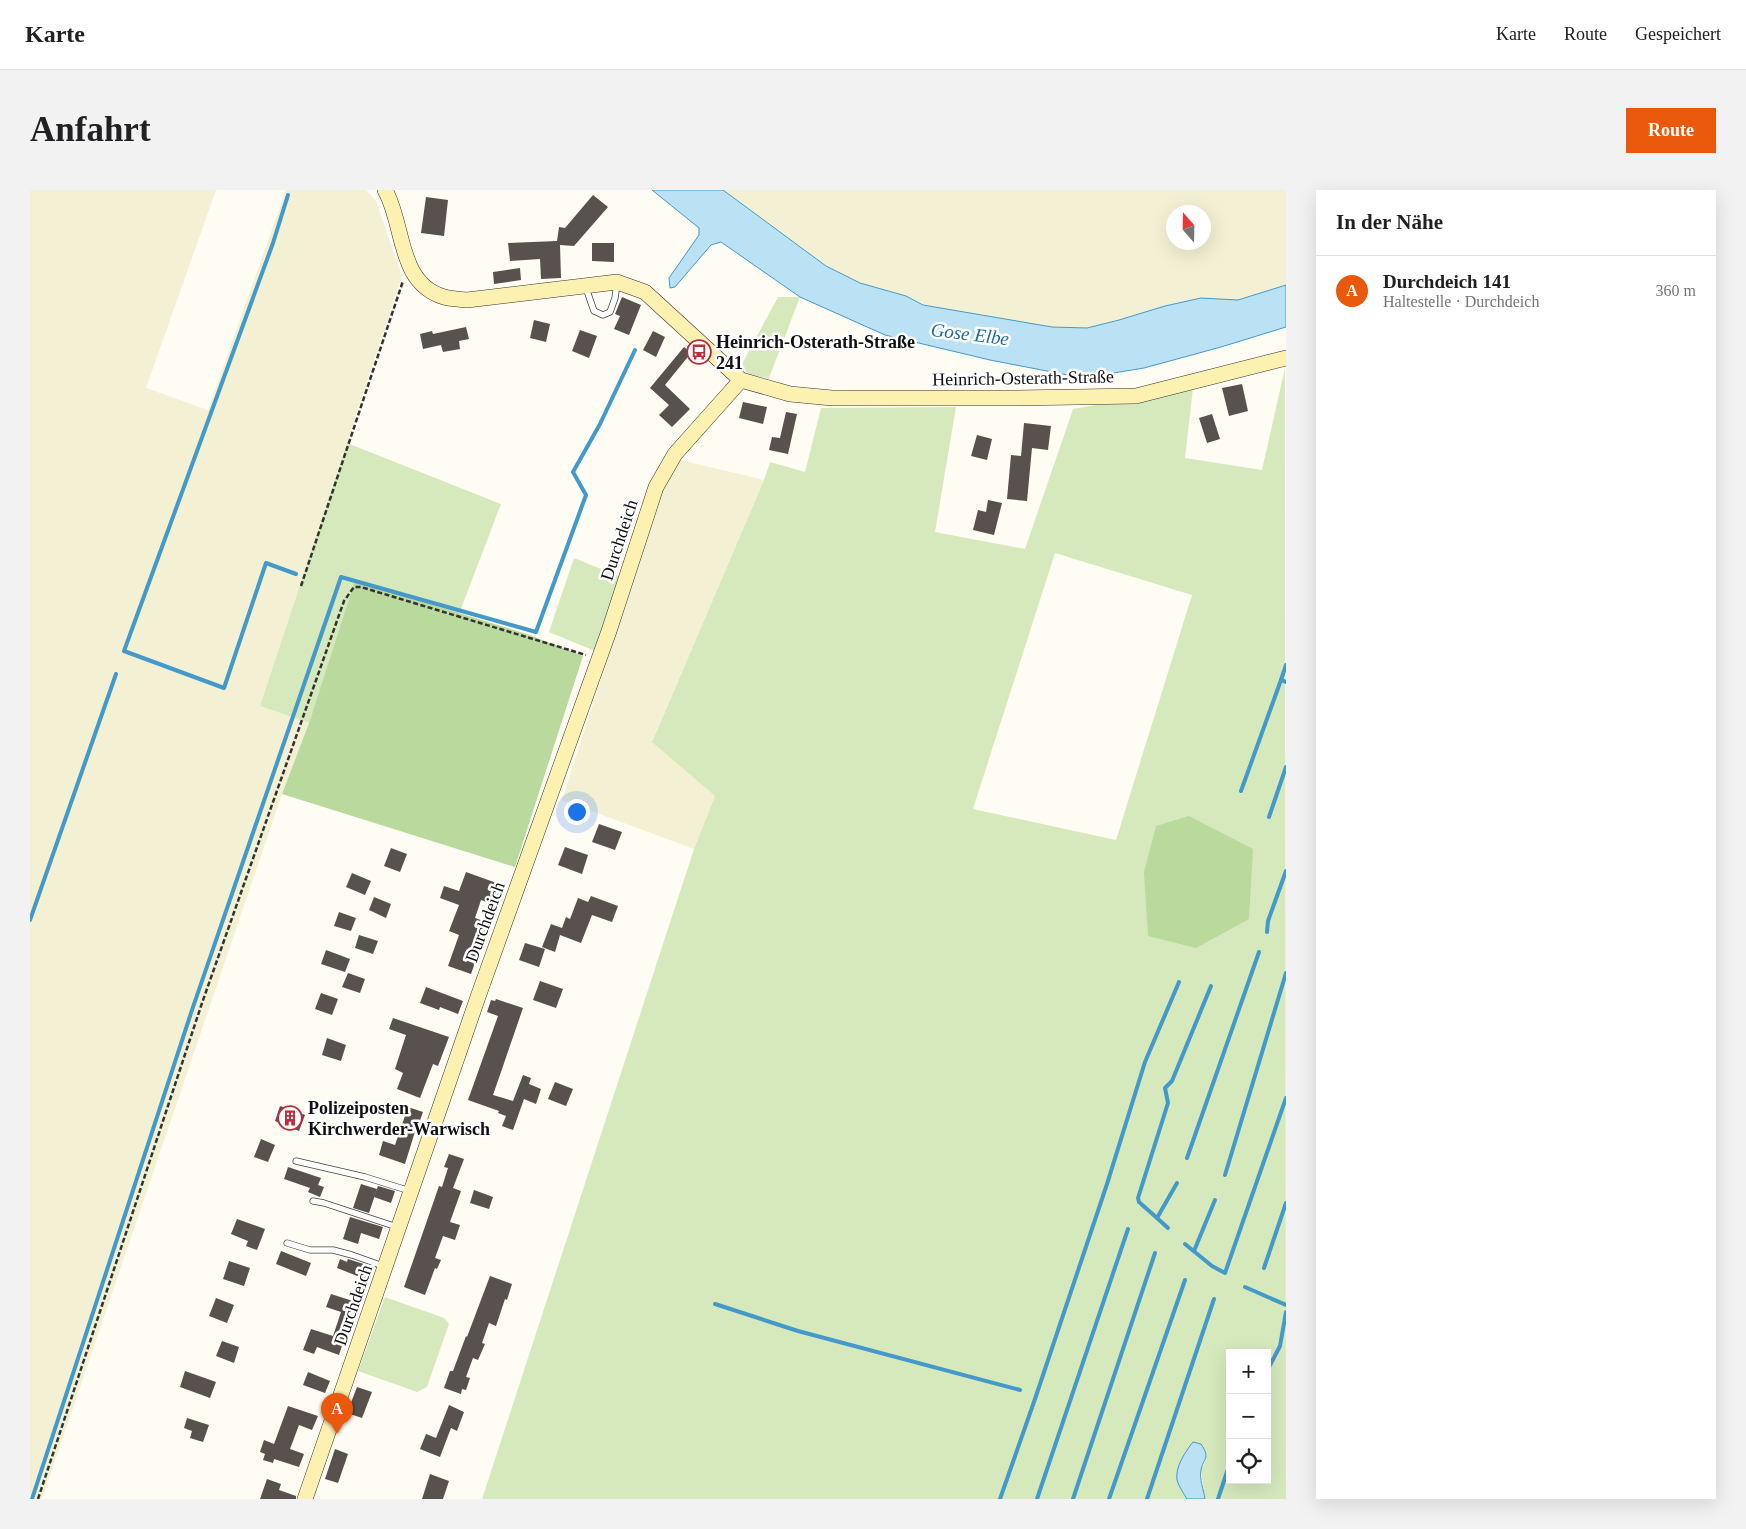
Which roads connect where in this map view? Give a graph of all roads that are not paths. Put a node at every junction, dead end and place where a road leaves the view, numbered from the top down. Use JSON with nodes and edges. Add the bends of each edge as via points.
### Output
{"nodes":[{"id":1,"x":385,"y":190,"type":"edge"},
{"id":2,"x":617,"y":282,"type":"junction"},
{"id":3,"x":586,"y":286,"type":"junction"},
{"id":4,"x":1286,"y":358,"type":"edge"},
{"id":5,"x":741,"y":380,"type":"junction"},
{"id":6,"x":296,"y":1161,"type":"dead end"},
{"id":7,"x":412,"y":1192,"type":"junction"},
{"id":8,"x":313,"y":1201,"type":"dead end"},
{"id":9,"x":399,"y":1228,"type":"junction"},
{"id":10,"x":287,"y":1243,"type":"dead end"},
{"id":11,"x":385,"y":1267,"type":"junction"},
{"id":12,"x":305,"y":1499,"type":"edge"}],
"edges":[{"from":1,"to":3,"type":"street","name":"Heinrich-Osterath-Straße","via":[[391,201],[408,265],[424,286],[444,297],[467,300]]},
{"from":2,"to":3,"type":"street","name":"Heinrich-Osterath-Straße"},
{"from":2,"to":3,"type":"lane","via":[[610,312],[603,314],[594,311]]},
{"from":2,"to":5,"type":"street","name":"Heinrich-Osterath-Straße","via":[[644,292]]},
{"from":4,"to":5,"type":"street","name":"Heinrich-Osterath-Straße","via":[[1136,396],[832,398],[790,394]]},
{"from":5,"to":7,"type":"street","name":"Durchdeich","via":[[675,454],[656,487]]},
{"from":6,"to":7,"type":"lane"},
{"from":7,"to":9,"type":"street","name":"Durchdeich"},
{"from":8,"to":9,"type":"lane"},
{"from":9,"to":11,"type":"street","name":"Durchdeich"},
{"from":10,"to":11,"type":"lane","via":[[310,1250],[352,1254]]},
{"from":11,"to":12,"type":"street","name":"Durchdeich"}]}
